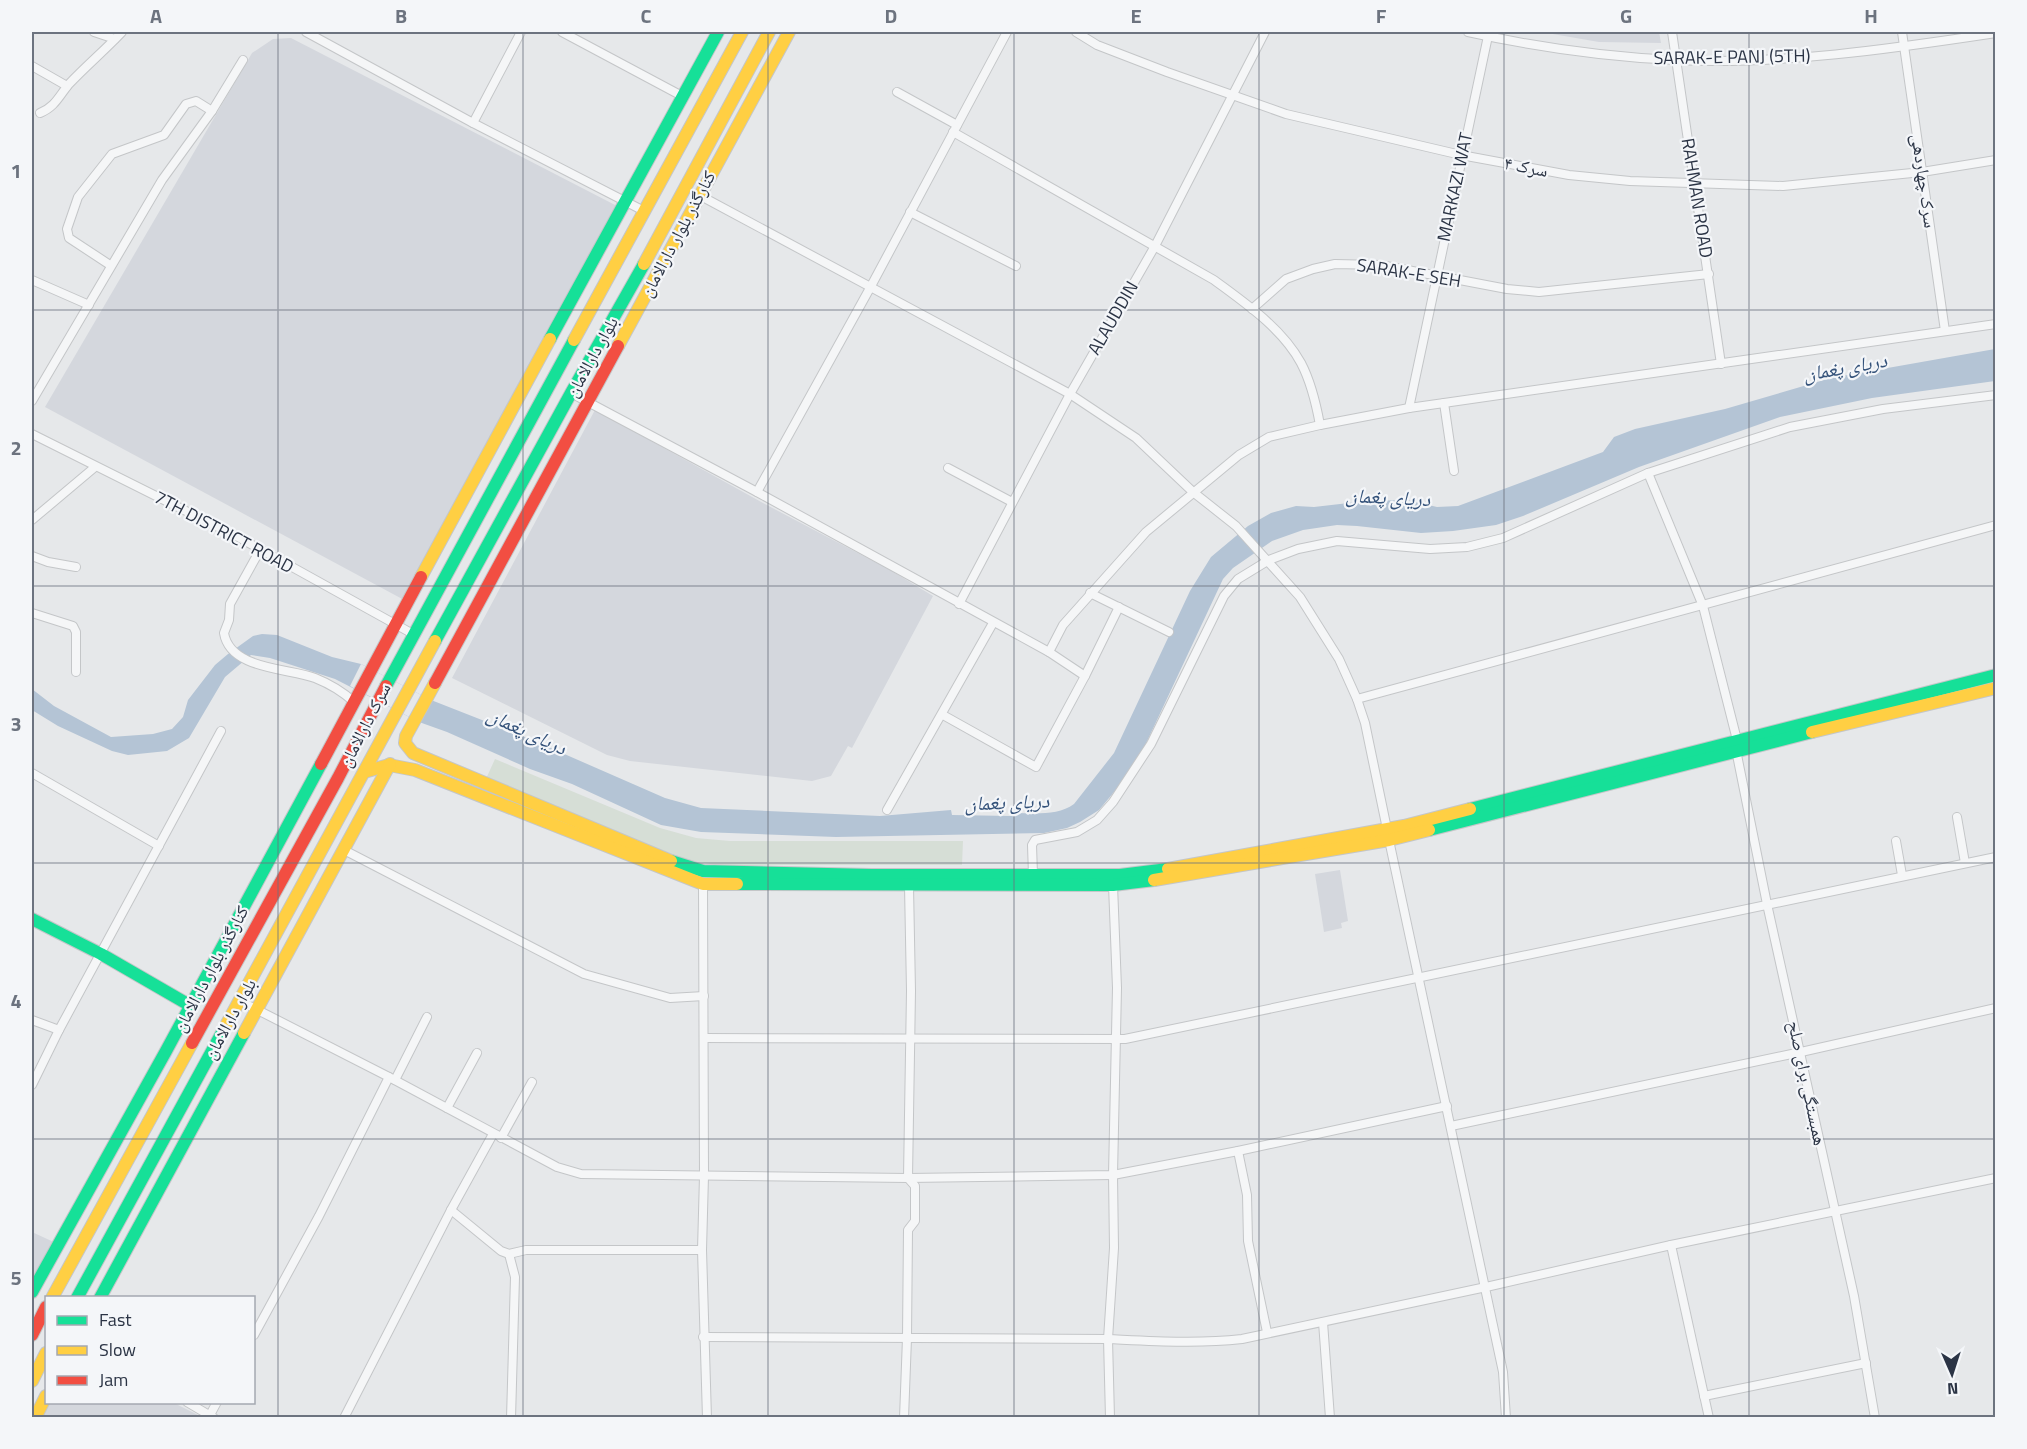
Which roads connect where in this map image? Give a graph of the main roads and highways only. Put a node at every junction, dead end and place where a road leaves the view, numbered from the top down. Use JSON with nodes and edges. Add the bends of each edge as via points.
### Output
{"nodes":[{"id":1,"x":718,"y":32,"type":"edge"},
{"id":2,"x":742,"y":32,"type":"edge"},
{"id":3,"x":769,"y":32,"type":"edge"},
{"id":4,"x":789,"y":32,"type":"edge"},
{"id":5,"x":642,"y":268,"type":"junction"},
{"id":6,"x":656,"y":275,"type":"junction"},
{"id":7,"x":453,"y":563,"type":"junction"},
{"id":8,"x":473,"y":574,"type":"junction"},
{"id":9,"x":434,"y":645,"type":"junction"},
{"id":10,"x":450,"y":654,"type":"junction"},
{"id":11,"x":393,"y":673,"type":"joint"},
{"id":12,"x":1995,"y":675,"type":"edge"},
{"id":13,"x":414,"y":682,"type":"joint"},
{"id":14,"x":1995,"y":688,"type":"edge"},
{"id":15,"x":1815,"y":726,"type":"junction"},
{"id":16,"x":381,"y":741,"type":"joint"},
{"id":17,"x":390,"y":764,"type":"junction"},
{"id":18,"x":364,"y":772,"type":"junction"},
{"id":19,"x":338,"y":778,"type":"joint"},
{"id":20,"x":330,"y":792,"type":"junction"},
{"id":21,"x":348,"y":802,"type":"junction"},
{"id":22,"x":1388,"y":835,"type":"junction"},
{"id":23,"x":960,"y":881,"type":"junction"},
{"id":24,"x":32,"y":920,"type":"edge"},
{"id":25,"x":191,"y":1006,"type":"junction"},
{"id":26,"x":32,"y":1292,"type":"edge"},
{"id":27,"x":53,"y":1296,"type":"edge"},
{"id":28,"x":78,"y":1296,"type":"edge"},
{"id":29,"x":101,"y":1296,"type":"edge"},
{"id":30,"x":45,"y":1309,"type":"edge"},
{"id":31,"x":32,"y":1335,"type":"edge"},
{"id":32,"x":45,"y":1355,"type":"edge"},
{"id":33,"x":32,"y":1381,"type":"edge"},
{"id":34,"x":45,"y":1398,"type":"edge"},
{"id":35,"x":34,"y":1418,"type":"edge"}],
"edges":[{"from":1,"to":25,"type":"main road","name":"کنارگذر بلوار دارالامان"},
{"from":2,"to":7,"type":"main road","name":"بلوار دارالامان"},
{"from":3,"to":5,"type":"main road","name":"بلوار دارالامان"},
{"from":4,"to":6,"type":"main road","name":"کنارگذر بلوار دارالامان"},
{"from":5,"to":6,"type":"main road"},
{"from":5,"to":8,"type":"main road","name":"بلوار دارالامان"},
{"from":6,"to":10,"type":"main road","name":"کنارگذر بلوار دارالامان"},
{"from":7,"to":8,"type":"main road"},
{"from":7,"to":11,"type":"main road","name":"بلوار دارالامان"},
{"from":8,"to":9,"type":"main road","name":"بلوار دارالامان"},
{"from":9,"to":10,"type":"main road"},
{"from":9,"to":13,"type":"main road","name":"بلوار دارالامان"},
{"from":10,"to":23,"type":"main road","name":"کنارگذر بلوار دارالامان","via":[[405,739],[408,749],[430,762],[703,871]]},
{"from":11,"to":19,"type":"main road","name":"سرک دارالامان"},
{"from":12,"to":15,"type":"main road"},
{"from":13,"to":16,"type":"main road","name":"سرک دارالامان"},
{"from":14,"to":15,"type":"main road"},
{"from":15,"to":22,"type":"main road"},
{"from":16,"to":18,"type":"main road","name":"بلوار دارالامان"},
{"from":17,"to":18,"type":"main road"},
{"from":17,"to":23,"type":"main road","via":[[415,770],[703,884],[909,886]]},
{"from":17,"to":29,"type":"main road"},
{"from":18,"to":21,"type":"main road","name":"بلوار دارالامان"},
{"from":19,"to":20,"type":"main road","name":"بلوار دارالامان"},
{"from":20,"to":21,"type":"main road"},
{"from":20,"to":27,"type":"main road","name":"بلوار دارالامان"},
{"from":21,"to":28,"type":"main road","name":"بلوار دارالامان"},
{"from":22,"to":23,"type":"main road","via":[[1120,875],[1033,874]]},
{"from":22,"to":23,"type":"main road","via":[[1171,878],[1113,885]]},
{"from":24,"to":25,"type":"main road"},
{"from":25,"to":26,"type":"main road","name":"کنارگذر بلوار دارالامان"},
{"from":30,"to":31,"type":"main road"},
{"from":32,"to":33,"type":"main road"},
{"from":34,"to":35,"type":"main road"}]}
